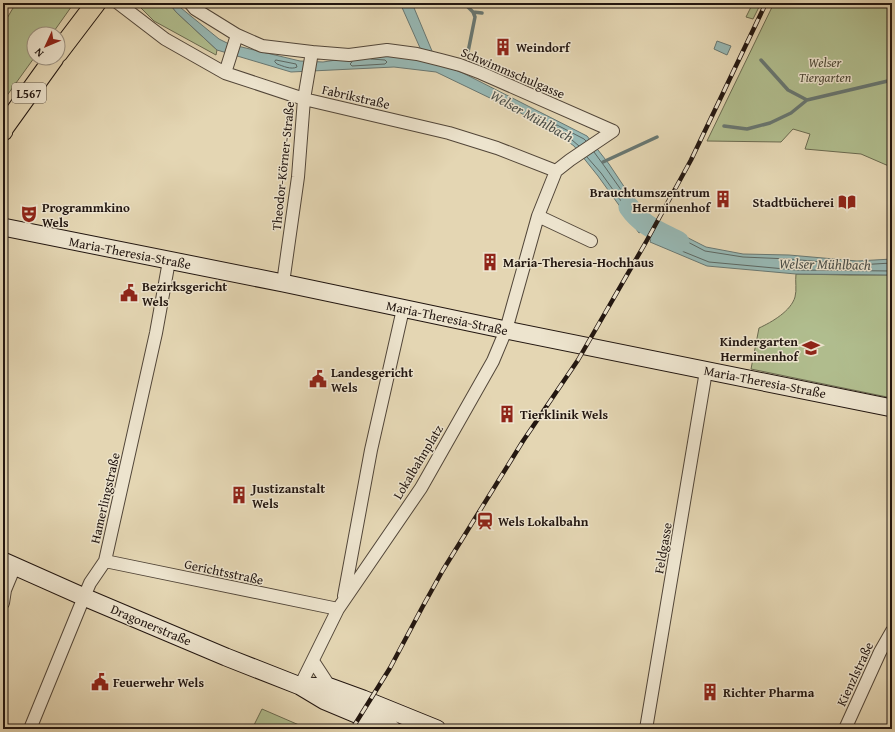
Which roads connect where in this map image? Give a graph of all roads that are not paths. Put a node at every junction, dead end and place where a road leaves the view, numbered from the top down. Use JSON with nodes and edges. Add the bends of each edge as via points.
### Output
{"nodes":[{"id":1,"x":96,"y":3,"type":"edge"},
{"id":2,"x":118,"y":3,"type":"edge"},
{"id":3,"x":190,"y":3,"type":"edge"},
{"id":4,"x":235,"y":40,"type":"junction"},
{"id":5,"x":66,"y":42,"type":"edge"},
{"id":6,"x":311,"y":55,"type":"junction"},
{"id":7,"x":48,"y":66,"type":"edge"},
{"id":8,"x":226,"y":69,"type":"junction"},
{"id":9,"x":304,"y":99,"type":"junction"},
{"id":10,"x":3,"y":130,"type":"edge"},
{"id":11,"x":556,"y":171,"type":"junction"},
{"id":12,"x":538,"y":216,"type":"junction"},
{"id":13,"x":3,"y":227,"type":"edge"},
{"id":14,"x":591,"y":241,"type":"dead end"},
{"id":15,"x":169,"y":261,"type":"junction"},
{"id":16,"x":283,"y":283,"type":"junction"},
{"id":17,"x":403,"y":309,"type":"junction"},
{"id":18,"x":506,"y":330,"type":"junction"},
{"id":19,"x":706,"y":371,"type":"junction"},
{"id":20,"x":892,"y":408,"type":"edge"},
{"id":21,"x":105,"y":561,"type":"junction"},
{"id":22,"x":9,"y":564,"type":"edge"},
{"id":23,"x":84,"y":597,"type":"junction"},
{"id":24,"x":3,"y":603,"type":"edge"},
{"id":25,"x":341,"y":605,"type":"junction"},
{"id":26,"x":892,"y":631,"type":"edge"},
{"id":27,"x":313,"y":661,"type":"junction"},
{"id":28,"x":300,"y":686,"type":"junction"},
{"id":29,"x":330,"y":687,"type":"junction"},
{"id":30,"x":404,"y":715,"type":"junction"},
{"id":31,"x":30,"y":729,"type":"edge"},
{"id":32,"x":393,"y":729,"type":"edge"},
{"id":33,"x":438,"y":729,"type":"edge"},
{"id":34,"x":646,"y":729,"type":"edge"},
{"id":35,"x":845,"y":729,"type":"edge"}],
"edges":[{"from":1,"to":5,"type":"main road"},
{"from":2,"to":8,"type":"street","name":"Fabrikstraße","via":[[165,39]]},
{"from":3,"to":4,"type":"street","name":"Schwimmschulgasse"},
{"from":4,"to":6,"type":"street","name":"Schwimmschulgasse"},
{"from":4,"to":8,"type":"street"},
{"from":6,"to":9,"type":"street","name":"Theodor-Körner-Straße"},
{"from":6,"to":11,"type":"street","name":"Schwimmschulgasse","via":[[387,50],[441,60],[481,73],[613,131]]},
{"from":7,"to":10,"type":"main road","number":"L567"},
{"from":8,"to":9,"type":"street","name":"Fabrikstraße"},
{"from":9,"to":11,"type":"street","name":"Fabrikstraße","via":[[449,133]]},
{"from":9,"to":16,"type":"street","name":"Theodor-Körner-Straße","via":[[298,177]]},
{"from":11,"to":12,"type":"street"},
{"from":12,"to":14,"type":"street"},
{"from":12,"to":18,"type":"street"},
{"from":13,"to":15,"type":"main road","name":"Maria-Theresia-Straße"},
{"from":15,"to":16,"type":"main road","name":"Maria-Theresia-Straße"},
{"from":15,"to":21,"type":"street","name":"Hamerlingstraße","via":[[156,333]]},
{"from":16,"to":17,"type":"main road","name":"Maria-Theresia-Straße"},
{"from":17,"to":18,"type":"main road","name":"Maria-Theresia-Straße"},
{"from":17,"to":25,"type":"street","name":"Lokalbahnplatz","via":[[371,450]]},
{"from":18,"to":19,"type":"main road","name":"Maria-Theresia-Straße"},
{"from":18,"to":25,"type":"street","name":"Lokalbahnplatz","via":[[493,361],[421,488]]},
{"from":19,"to":20,"type":"main road","name":"Maria-Theresia-Straße"},
{"from":19,"to":34,"type":"street","name":"Feldgasse"},
{"from":21,"to":23,"type":"street","name":"Hamerlingstraße"},
{"from":21,"to":25,"type":"street","name":"Gerichtsstraße","via":[[249,591]]},
{"from":22,"to":23,"type":"main road","name":"Dragonerstraße"},
{"from":22,"to":24,"type":"street"},
{"from":23,"to":28,"type":"main road","name":"Dragonerstraße"},
{"from":23,"to":31,"type":"street","name":"Hamerlingstraße"},
{"from":25,"to":27,"type":"street","name":"Lokalbahnplatz"},
{"from":26,"to":35,"type":"street","name":"Kienzlstraße"},
{"from":27,"to":28,"type":"street","name":"Lokalbahnplatz"},
{"from":27,"to":29,"type":"street"},
{"from":28,"to":29,"type":"main road","name":"Dragonerstraße"},
{"from":28,"to":32,"type":"main road","name":"Dragonerstraße","via":[[325,701]]},
{"from":29,"to":30,"type":"main road","name":"Dragonerstraße"},
{"from":30,"to":32,"type":"street"},
{"from":30,"to":33,"type":"main road","name":"Dragonerstraße"}]}
